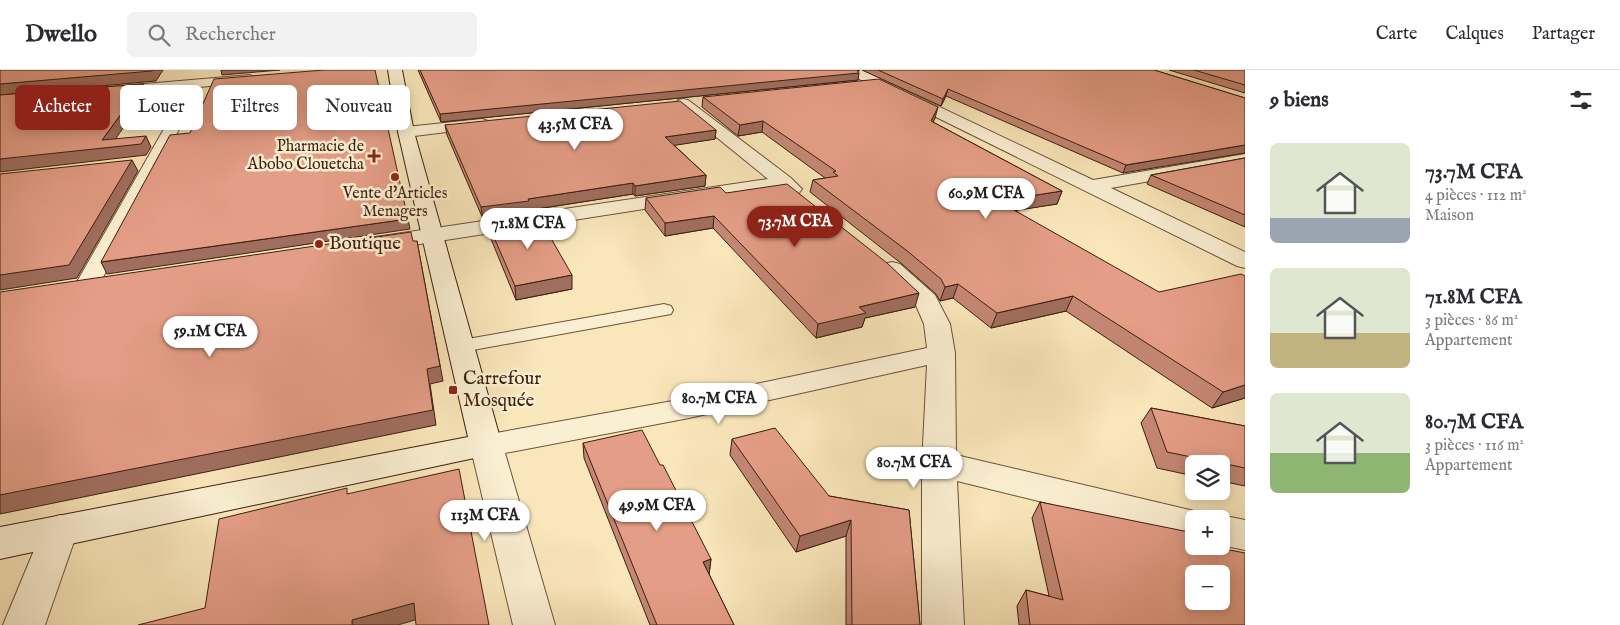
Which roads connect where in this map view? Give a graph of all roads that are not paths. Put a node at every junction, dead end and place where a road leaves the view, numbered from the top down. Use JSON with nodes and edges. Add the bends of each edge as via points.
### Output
{"nodes":[{"id":1,"x":395,"y":70,"type":"edge"},
{"id":2,"x":262,"y":78,"type":"edge"},
{"id":3,"x":851,"y":78,"type":"edge"},
{"id":4,"x":110,"y":91,"type":"edge"},
{"id":5,"x":686,"y":103,"type":"edge"},
{"id":6,"x":495,"y":123,"type":"edge"},
{"id":7,"x":167,"y":130,"type":"edge"},
{"id":8,"x":406,"y":132,"type":"junction"},
{"id":9,"x":1245,"y":159,"type":"edge"},
{"id":10,"x":784,"y":182,"type":"junction"},
{"id":11,"x":1091,"y":186,"type":"junction"},
{"id":12,"x":806,"y":200,"type":"edge"},
{"id":13,"x":434,"y":236,"type":"junction"},
{"id":14,"x":356,"y":247,"type":"edge"},
{"id":15,"x":879,"y":258,"type":"edge"},
{"id":16,"x":1245,"y":261,"type":"edge"},
{"id":17,"x":115,"y":282,"type":"edge"},
{"id":18,"x":664,"y":310,"type":"dead end"},
{"id":19,"x":462,"y":346,"type":"junction"},
{"id":20,"x":941,"y":353,"type":"junction"},
{"id":21,"x":486,"y":445,"type":"junction"},
{"id":22,"x":939,"y":464,"type":"junction"},
{"id":23,"x":1185,"y":522,"type":"edge"},
{"id":24,"x":60,"y":530,"type":"junction"},
{"id":25,"x":1230,"y":532,"type":"edge"},
{"id":26,"x":1245,"y":535,"type":"edge"},
{"id":27,"x":0,"y":543,"type":"edge"},
{"id":28,"x":24,"y":625,"type":"edge"},
{"id":29,"x":534,"y":625,"type":"edge"},
{"id":30,"x":943,"y":625,"type":"edge"}],
"edges":[{"from":1,"to":8,"type":"street"},
{"from":2,"to":4,"type":"street"},
{"from":3,"to":11,"type":"street","via":[[879,83]]},
{"from":5,"to":10,"type":"street"},
{"from":6,"to":8,"type":"street"},
{"from":7,"to":17,"type":"street","via":[[143,163],[76,288]]},
{"from":8,"to":13,"type":"street"},
{"from":9,"to":11,"type":"street"},
{"from":10,"to":12,"type":"street"},
{"from":10,"to":13,"type":"street"},
{"from":11,"to":16,"type":"street"},
{"from":13,"to":14,"type":"street"},
{"from":13,"to":19,"type":"street"},
{"from":15,"to":20,"type":"street","via":[[926,300],[937,324]]},
{"from":18,"to":19,"type":"lane"},
{"from":19,"to":21,"type":"street"},
{"from":20,"to":21,"type":"street","via":[[690,408]]},
{"from":20,"to":22,"type":"street"},
{"from":21,"to":24,"type":"street"},
{"from":21,"to":29,"type":"street"},
{"from":22,"to":23,"type":"street"},
{"from":22,"to":30,"type":"street"},
{"from":24,"to":27,"type":"street"},
{"from":24,"to":28,"type":"street"},
{"from":25,"to":26,"type":"street"}]}
